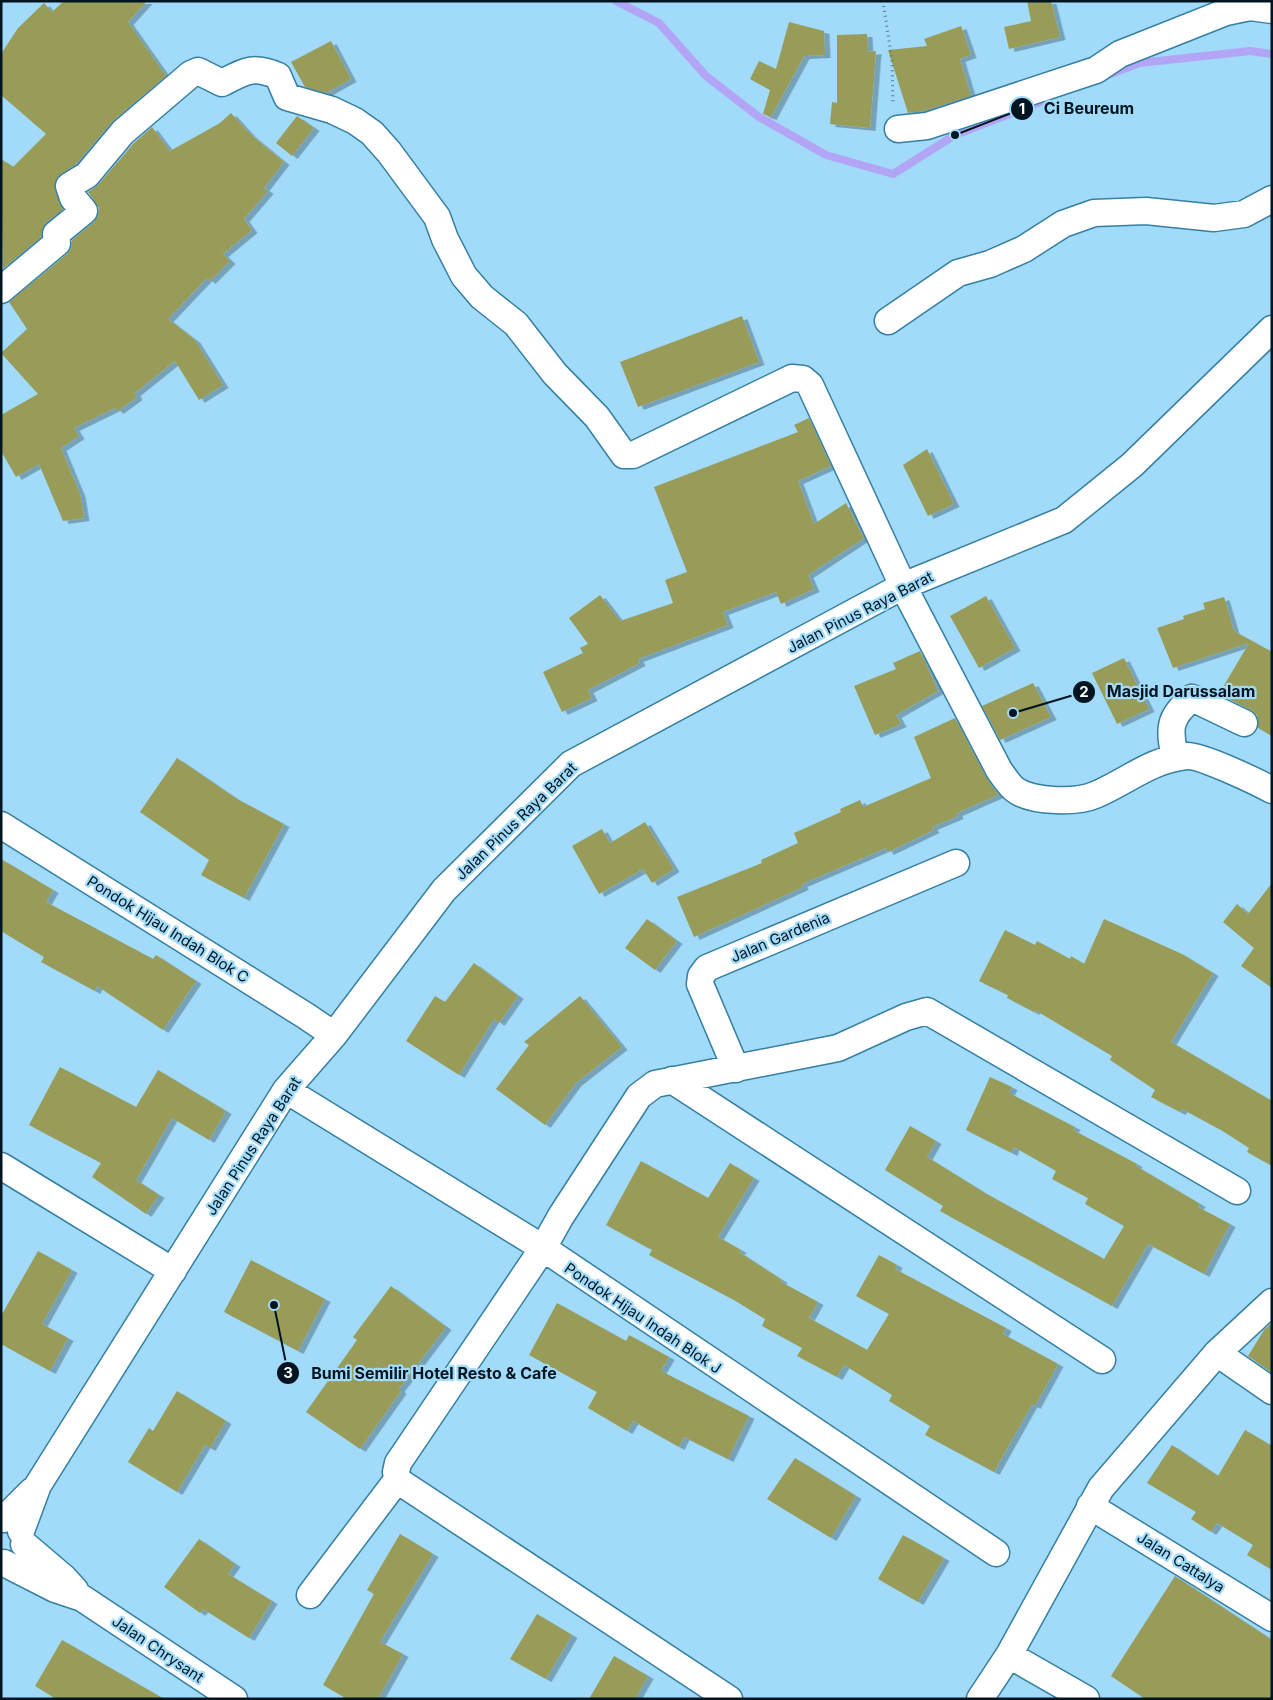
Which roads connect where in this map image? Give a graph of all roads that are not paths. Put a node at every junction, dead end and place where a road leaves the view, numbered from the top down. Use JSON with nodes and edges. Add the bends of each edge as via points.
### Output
{"nodes":[{"id":1,"x":1272,"y":10,"type":"edge"},
{"id":2,"x":898,"y":129,"type":"road end"},
{"id":3,"x":1272,"y":199,"type":"edge"},
{"id":4,"x":1,"y":290,"type":"edge"},
{"id":5,"x":888,"y":322,"type":"dead end"},
{"id":6,"x":1272,"y":329,"type":"edge"},
{"id":7,"x":904,"y":586,"type":"junction"},
{"id":8,"x":1244,"y":723,"type":"dead end"},
{"id":9,"x":1175,"y":758,"type":"junction"},
{"id":10,"x":1271,"y":789,"type":"edge"},
{"id":11,"x":1,"y":825,"type":"edge"},
{"id":12,"x":956,"y":863,"type":"dead end"},
{"id":13,"x":334,"y":1035,"type":"junction"},
{"id":14,"x":736,"y":1069,"type":"junction"},
{"id":15,"x":672,"y":1080,"type":"junction"},
{"id":16,"x":286,"y":1090,"type":"junction"},
{"id":17,"x":1,"y":1166,"type":"edge"},
{"id":18,"x":1237,"y":1191,"type":"dead end"},
{"id":19,"x":543,"y":1248,"type":"junction"},
{"id":20,"x":173,"y":1271,"type":"junction"},
{"id":21,"x":1272,"y":1302,"type":"edge"},
{"id":22,"x":1217,"y":1353,"type":"junction"},
{"id":23,"x":1102,"y":1360,"type":"dead end"},
{"id":24,"x":1272,"y":1391,"type":"edge"},
{"id":25,"x":397,"y":1480,"type":"junction"},
{"id":26,"x":1090,"y":1506,"type":"junction"},
{"id":27,"x":13,"y":1529,"type":"edge"},
{"id":28,"x":996,"y":1553,"type":"dead end"},
{"id":29,"x":3,"y":1563,"type":"edge"},
{"id":30,"x":310,"y":1595,"type":"dead end"},
{"id":31,"x":82,"y":1598,"type":"junction"},
{"id":32,"x":1272,"y":1618,"type":"edge"},
{"id":33,"x":1009,"y":1655,"type":"junction"},
{"id":34,"x":234,"y":1699,"type":"edge"},
{"id":35,"x":729,"y":1699,"type":"edge"},
{"id":36,"x":980,"y":1699,"type":"edge"},
{"id":37,"x":1086,"y":1699,"type":"edge"}],
"edges":[{"from":1,"to":2,"type":"street","via":[[1250,7],[1226,12],[1120,54],[1096,70],[927,126]]},
{"from":3,"to":5,"type":"street","via":[[1244,214],[1214,218],[1146,211],[1094,213],[1063,224],[1024,249],[990,264],[958,273]]},
{"from":4,"to":7,"type":"street","via":[[57,243],[56,234],[84,211],[73,198],[69,186],[86,175],[123,132],[191,74],[198,71],[222,83],[244,71],[264,70],[278,76],[287,97],[332,110],[372,133],[438,217],[464,276],[482,298],[516,324],[555,374],[597,417],[624,455],[633,455],[792,378],[810,385]]},
{"from":6,"to":7,"type":"street","name":"Jalan Pinus Raya Barat","via":[[1132,465],[1064,520]]},
{"from":7,"to":9,"type":"street","via":[[999,770],[1015,790],[1030,797],[1060,800],[1094,796],[1139,771]]},
{"from":7,"to":13,"type":"street","name":"Jalan Pinus Raya Barat","via":[[571,764],[444,890]]},
{"from":8,"to":9,"type":"street","via":[[1192,698],[1173,717],[1170,735]]},
{"from":9,"to":10,"type":"street","via":[[1189,756]]},
{"from":11,"to":13,"type":"street","name":"Pondok Hijau Indah Blok C"},
{"from":12,"to":14,"type":"street","name":"Jalan Gardenia","via":[[707,968],[700,984]]},
{"from":13,"to":16,"type":"street","name":"Jalan Pinus Raya Barat"},
{"from":14,"to":15,"type":"street"},
{"from":14,"to":18,"type":"street","via":[[838,1048],[906,1016],[926,1011]]},
{"from":15,"to":19,"type":"street","via":[[655,1084],[639,1096]]},
{"from":15,"to":23,"type":"street"},
{"from":16,"to":19,"type":"street","name":"Pondok Hijau Indah Blok J"},
{"from":16,"to":20,"type":"street","name":"Jalan Pinus Raya Barat"},
{"from":17,"to":20,"type":"street"},
{"from":19,"to":25,"type":"street","via":[[398,1463]]},
{"from":19,"to":28,"type":"street","name":"Pondok Hijau Indah Blok J"},
{"from":20,"to":27,"type":"street","name":"Jalan Pinus Raya Barat"},
{"from":21,"to":22,"type":"street"},
{"from":22,"to":24,"type":"street"},
{"from":22,"to":26,"type":"street","via":[[1101,1488]]},
{"from":25,"to":30,"type":"street"},
{"from":25,"to":35,"type":"street"},
{"from":26,"to":32,"type":"street","name":"Jalan Cattalya"},
{"from":26,"to":33,"type":"street"},
{"from":27,"to":29,"type":"street","name":"Jalan Pinus Raya Barat","via":[[18,1557]]},
{"from":27,"to":31,"type":"street","name":"Jalan Chrysant"},
{"from":29,"to":31,"type":"street","name":"Jalan Chrysant","via":[[55,1589]]},
{"from":31,"to":34,"type":"street","name":"Jalan Chrysant"},
{"from":33,"to":36,"type":"street"},
{"from":33,"to":37,"type":"street"}]}
